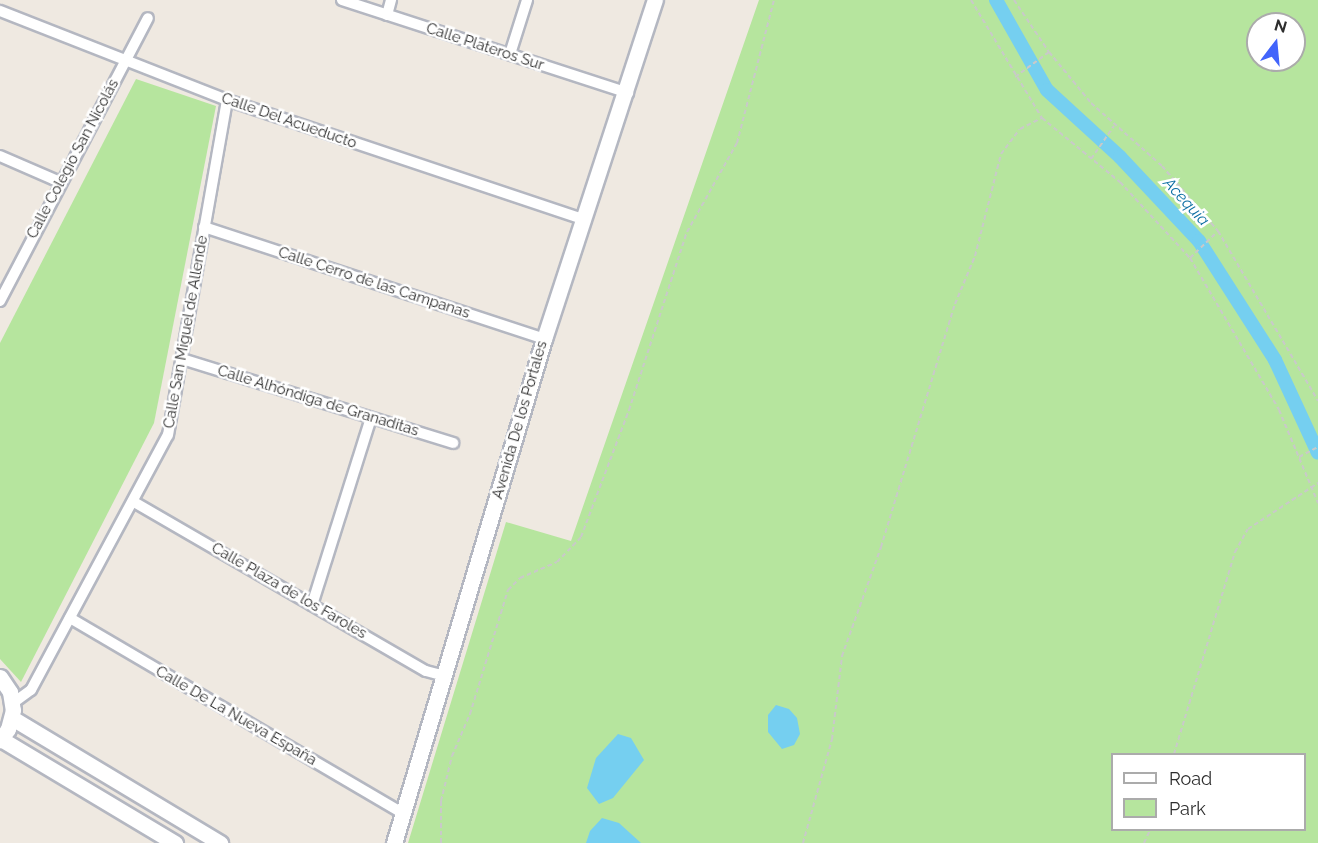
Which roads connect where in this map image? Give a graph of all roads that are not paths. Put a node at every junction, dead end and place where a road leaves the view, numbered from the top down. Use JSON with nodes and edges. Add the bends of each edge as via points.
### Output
{"nodes":[{"id":1,"x":342,"y":0,"type":"edge"},
{"id":2,"x":391,"y":0,"type":"edge"},
{"id":3,"x":527,"y":0,"type":"edge"},
{"id":4,"x":655,"y":0,"type":"edge"},
{"id":5,"x":0,"y":11,"type":"edge"},
{"id":6,"x":387,"y":15,"type":"junction"},
{"id":7,"x":148,"y":18,"type":"dead end"},
{"id":8,"x":510,"y":54,"type":"junction"},
{"id":9,"x":125,"y":62,"type":"junction"},
{"id":10,"x":628,"y":93,"type":"junction"},
{"id":11,"x":227,"y":100,"type":"junction"},
{"id":12,"x":0,"y":156,"type":"edge"},
{"id":13,"x":60,"y":182,"type":"junction"},
{"id":14,"x":583,"y":219,"type":"junction"},
{"id":15,"x":204,"y":227,"type":"junction"},
{"id":16,"x":1,"y":298,"type":"edge"},
{"id":17,"x":544,"y":339,"type":"junction"},
{"id":18,"x":183,"y":359,"type":"junction"},
{"id":19,"x":371,"y":418,"type":"junction"},
{"id":20,"x":453,"y":443,"type":"dead end"},
{"id":21,"x":134,"y":501,"type":"junction"},
{"id":22,"x":312,"y":605,"type":"junction"},
{"id":23,"x":70,"y":618,"type":"junction"},
{"id":24,"x":445,"y":676,"type":"junction"},
{"id":25,"x":0,"y":677,"type":"edge"},
{"id":26,"x":12,"y":710,"type":"junction"},
{"id":27,"x":0,"y":740,"type":"edge"},
{"id":28,"x":403,"y":813,"type":"junction"},
{"id":29,"x":175,"y":843,"type":"edge"},
{"id":30,"x":220,"y":843,"type":"edge"},
{"id":31,"x":394,"y":843,"type":"edge"}],
"edges":[{"from":1,"to":6,"type":"street","name":"Calle Plateros Sur"},
{"from":2,"to":6,"type":"street"},
{"from":3,"to":8,"type":"street"},
{"from":4,"to":10,"type":"street","name":"Avenida De los Portales"},
{"from":5,"to":9,"type":"street","name":"Calle Del Acueducto"},
{"from":6,"to":8,"type":"street","name":"Calle Plateros Sur"},
{"from":7,"to":9,"type":"street","name":"Calle Colegio San Nicolás"},
{"from":8,"to":10,"type":"street","name":"Calle Plateros Sur"},
{"from":9,"to":11,"type":"street","name":"Calle Del Acueducto"},
{"from":9,"to":13,"type":"street","name":"Calle Colegio San Nicolás"},
{"from":10,"to":14,"type":"street","name":"Avenida De los Portales"},
{"from":11,"to":14,"type":"street","name":"Calle Del Acueducto"},
{"from":11,"to":15,"type":"street","name":"Calle San Miguel de Allende"},
{"from":12,"to":13,"type":"street"},
{"from":13,"to":16,"type":"street","name":"Calle Colegio San Nicolás"},
{"from":14,"to":17,"type":"street","name":"Avenida De los Portales"},
{"from":15,"to":17,"type":"street","name":"Calle Cerro de las Campanas"},
{"from":15,"to":18,"type":"street","name":"Calle San Miguel de Allende"},
{"from":17,"to":24,"type":"street","name":"Avenida De los Portales"},
{"from":18,"to":19,"type":"street","name":"Calle Alhóndiga de Granaditas"},
{"from":18,"to":21,"type":"street","name":"Calle San Miguel de Allende","via":[[168,435]]},
{"from":19,"to":20,"type":"street","name":"Calle Alhóndiga de Granaditas"},
{"from":19,"to":22,"type":"street"},
{"from":21,"to":22,"type":"street","name":"Calle Plaza de los Faroles"},
{"from":21,"to":23,"type":"street","name":"Calle San Miguel de Allende"},
{"from":22,"to":24,"type":"street","name":"Calle Plaza de los Faroles","via":[[426,670]]},
{"from":23,"to":26,"type":"street","name":"Calle San Miguel de Allende","via":[[31,690]]},
{"from":23,"to":28,"type":"street","name":"Calle De La Nueva España"},
{"from":24,"to":28,"type":"street","name":"Avenida De los Portales"},
{"from":25,"to":26,"type":"street"},
{"from":26,"to":27,"type":"street"},
{"from":26,"to":30,"type":"street"},
{"from":27,"to":29,"type":"street"},
{"from":28,"to":31,"type":"street","name":"Avenida De los Portales"}]}
